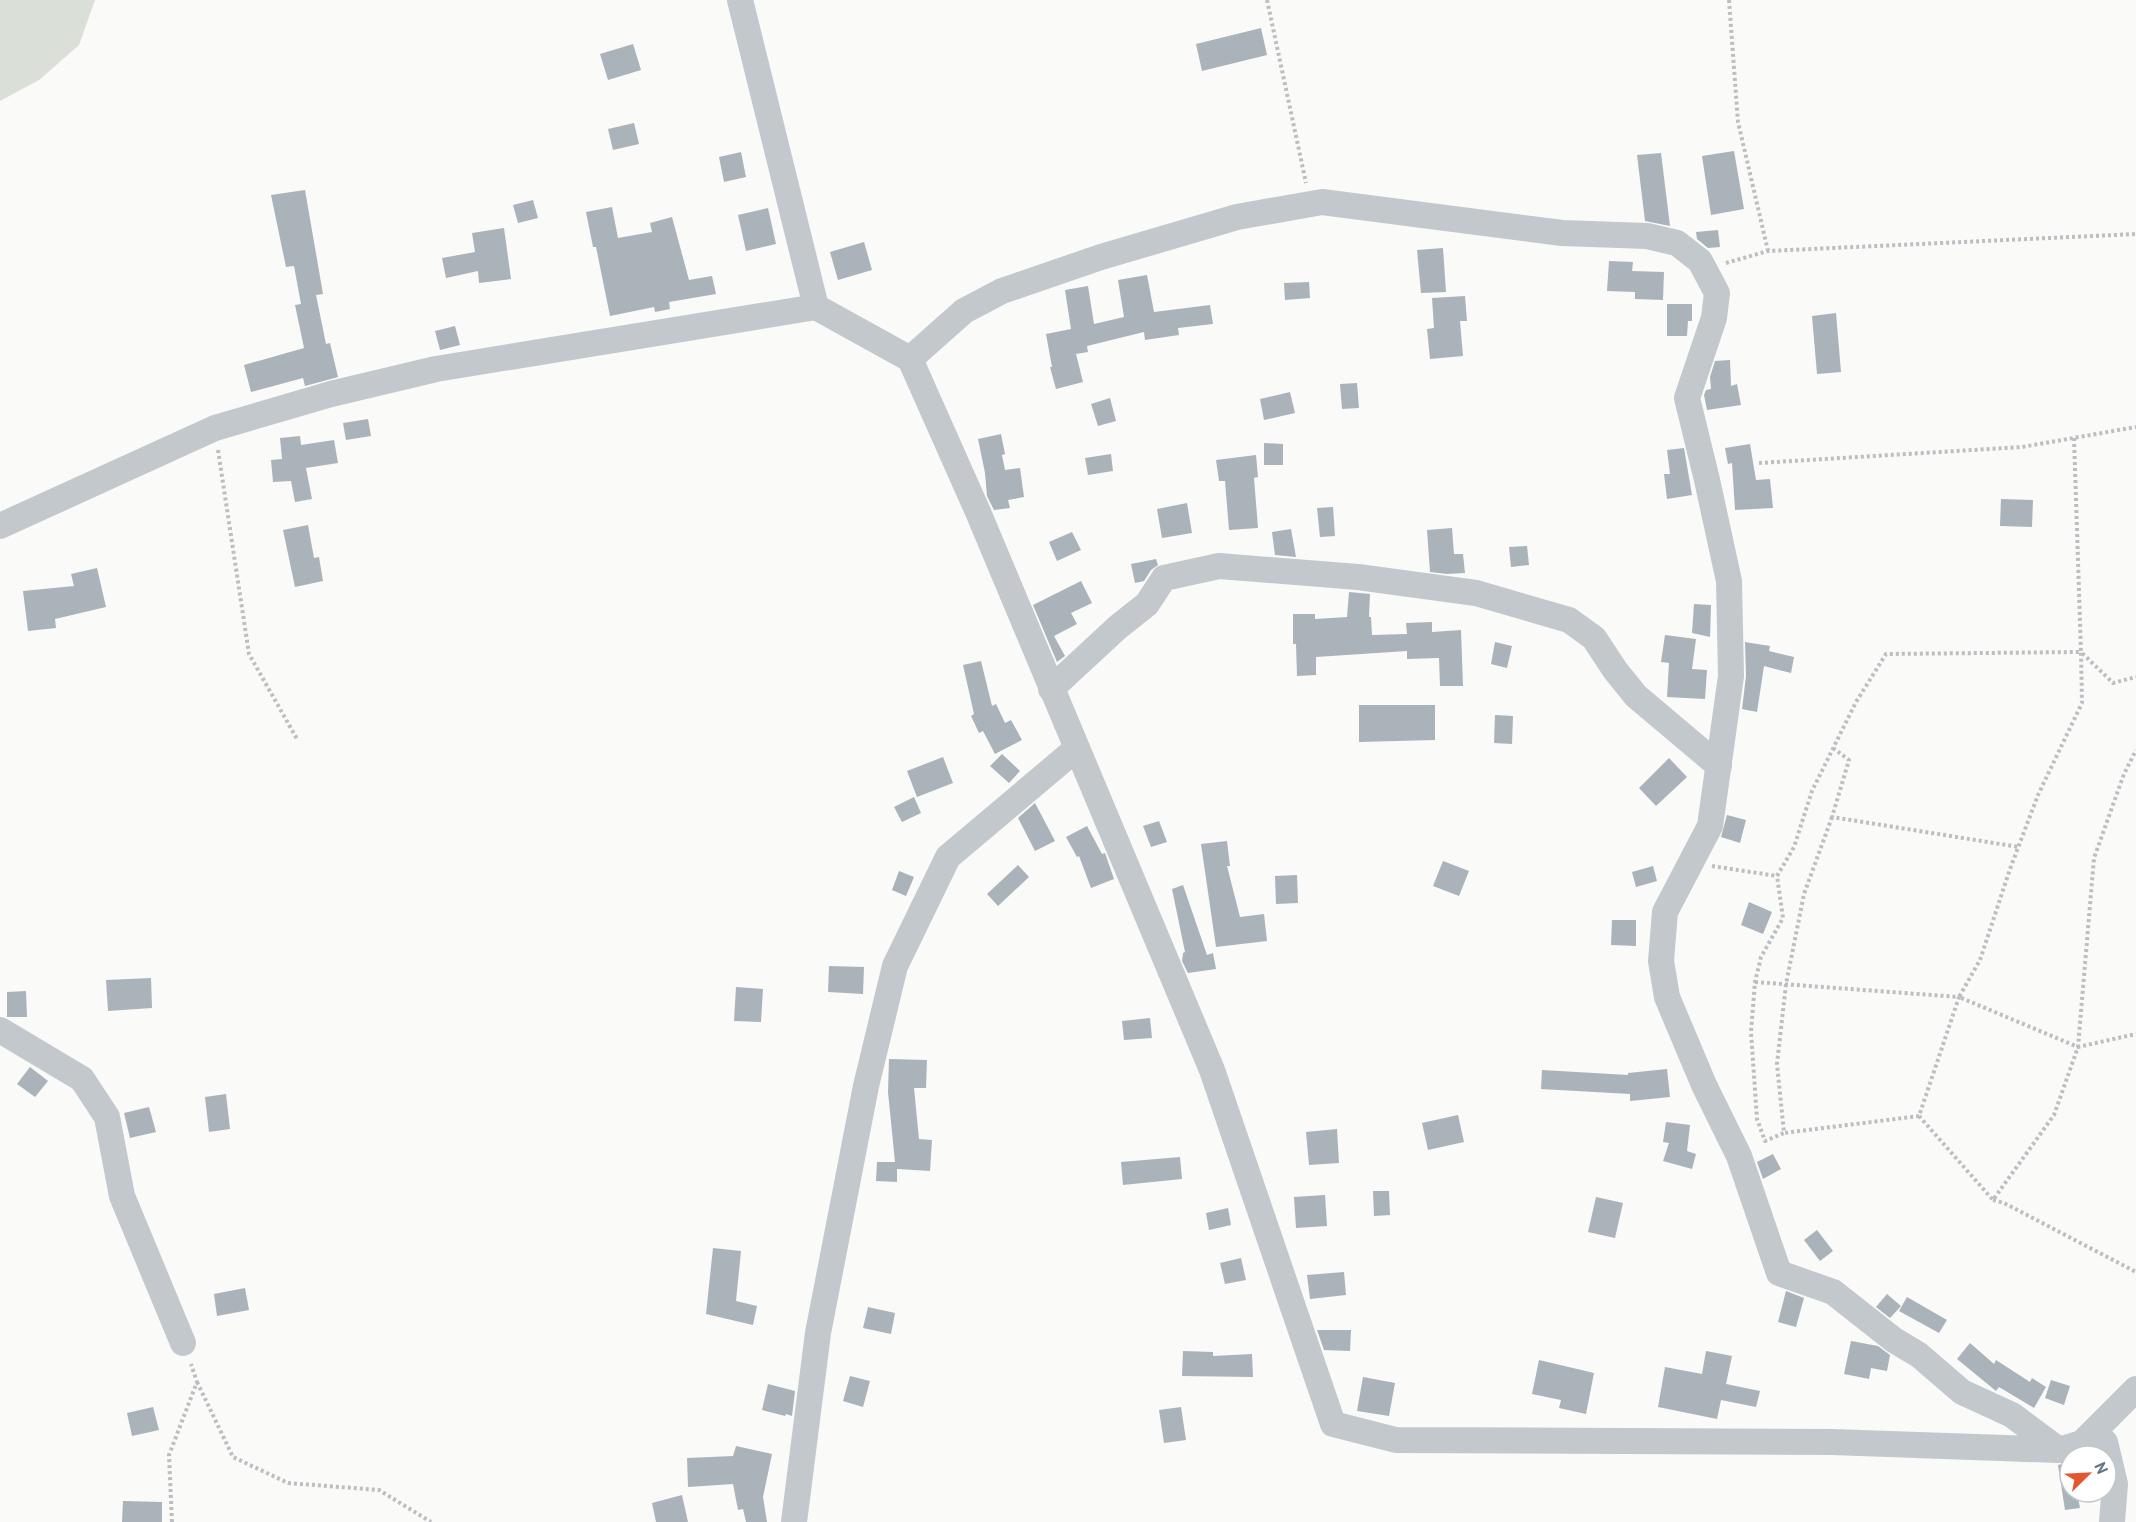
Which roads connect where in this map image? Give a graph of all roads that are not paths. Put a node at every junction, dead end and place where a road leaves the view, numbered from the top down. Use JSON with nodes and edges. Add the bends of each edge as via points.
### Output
{"nodes":[{"id":1,"x":741,"y":0,"type":"edge"},
{"id":2,"x":816,"y":307,"type":"junction"},
{"id":3,"x":910,"y":359,"type":"junction"},
{"id":4,"x":0,"y":525,"type":"edge"},
{"id":5,"x":1051,"y":688,"type":"junction"},
{"id":6,"x":1076,"y":749,"type":"junction"},
{"id":7,"x":1719,"y":766,"type":"junction"},
{"id":8,"x":0,"y":1030,"type":"edge"},
{"id":9,"x":183,"y":1343,"type":"road end"},
{"id":10,"x":2136,"y":1389,"type":"edge"},
{"id":11,"x":2066,"y":1444,"type":"edge"},
{"id":12,"x":2072,"y":1444,"type":"edge"},
{"id":13,"x":2088,"y":1444,"type":"edge"},
{"id":14,"x":2105,"y":1444,"type":"edge"},
{"id":15,"x":2058,"y":1446,"type":"edge"},
{"id":16,"x":2113,"y":1504,"type":"edge"},
{"id":17,"x":794,"y":1522,"type":"edge"},
{"id":18,"x":2112,"y":1522,"type":"edge"}],
"edges":[{"from":1,"to":2,"type":"street"},
{"from":2,"to":3,"type":"street"},
{"from":2,"to":4,"type":"street","via":[[436,369],[332,394],[215,429]]},
{"from":3,"to":5,"type":"street"},
{"from":3,"to":7,"type":"street","via":[[964,311],[1002,291],[1237,217],[1322,202],[1562,233],[1647,236],[1677,243],[1701,261],[1717,293],[1714,318],[1687,398],[1729,581],[1731,676]]},
{"from":5,"to":6,"type":"street"},
{"from":5,"to":7,"type":"street","via":[[1147,603],[1164,578],[1219,566],[1358,578],[1476,592],[1569,620],[1594,638],[1636,696]]},
{"from":6,"to":15,"type":"street","via":[[1212,1070],[1334,1424],[1396,1440]]},
{"from":6,"to":17,"type":"street","via":[[948,857],[895,966],[866,1086],[818,1333]]},
{"from":7,"to":11,"type":"street","via":[[1710,826],[1665,912],[1661,961],[1667,997],[1739,1156],[1779,1273],[1833,1292],[1962,1392]]},
{"from":8,"to":9,"type":"street","via":[[82,1079],[107,1117],[122,1196]]},
{"from":10,"to":12,"type":"street"},
{"from":13,"to":14,"type":"street"},
{"from":16,"to":18,"type":"street"}]}
